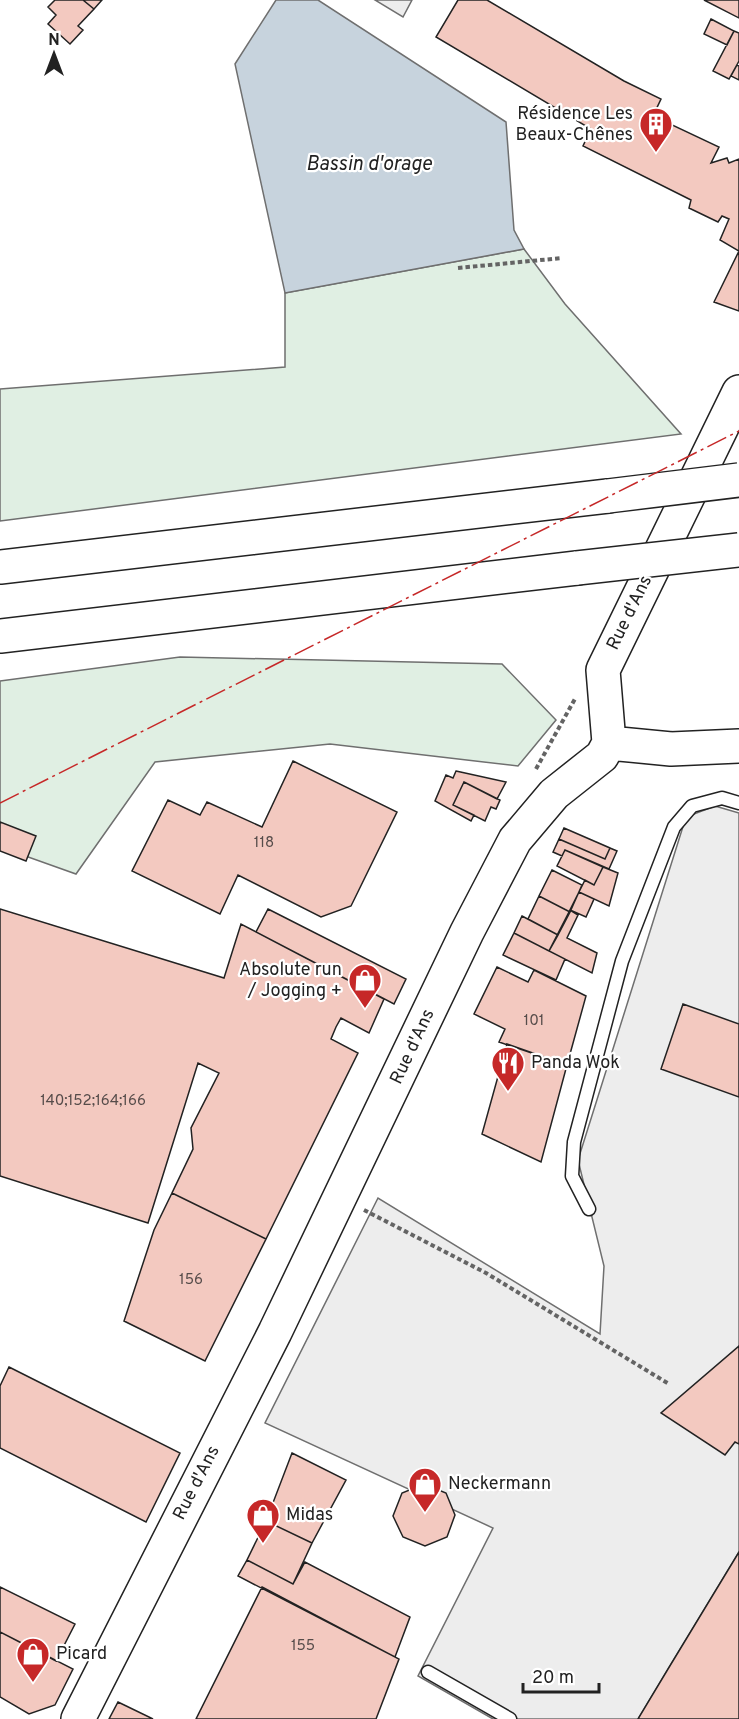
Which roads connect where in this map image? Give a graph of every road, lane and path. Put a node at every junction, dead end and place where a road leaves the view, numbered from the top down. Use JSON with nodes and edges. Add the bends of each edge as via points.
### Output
{"nodes":[{"id":1,"x":562,"y":258,"type":"dead end"},
{"id":2,"x":458,"y":268,"type":"dead end"},
{"id":3,"x":739,"y":392,"type":"edge"},
{"id":4,"x":739,"y":480,"type":"edge"},
{"id":5,"x":739,"y":550,"type":"edge"},
{"id":6,"x":0,"y":567,"type":"edge"},
{"id":7,"x":0,"y":636,"type":"edge"},
{"id":8,"x":609,"y":743,"type":"junction"},
{"id":9,"x":739,"y":746,"type":"edge"},
{"id":10,"x":739,"y":803,"type":"edge"},
{"id":11,"x":339,"y":1197,"type":"junction"},
{"id":12,"x":588,"y":1209,"type":"dead end"},
{"id":13,"x":669,"y":1384,"type":"dead end"},
{"id":14,"x":428,"y":1672,"type":"dead end"},
{"id":15,"x":78,"y":1719,"type":"edge"},
{"id":16,"x":510,"y":1719,"type":"edge"}],
"edges":[{"from":1,"to":2,"type":"path"},
{"from":3,"to":8,"type":"main road","name":"Rue d'Ans","via":[[603,670]]},
{"from":4,"to":6,"type":"main road","bridge":true},
{"from":5,"to":7,"type":"main road","bridge":true},
{"from":8,"to":9,"type":"main road","via":[[671,749]]},
{"from":8,"to":11,"type":"main road","name":"Rue d'Ans","via":[[602,756],[554,794],[515,840]]},
{"from":10,"to":12,"type":"lane","via":[[722,798],[692,806],[674,827],[622,961],[574,1142],[572,1176]]},
{"from":11,"to":13,"type":"path","via":[[486,1273]]},
{"from":11,"to":15,"type":"main road","name":"Rue d'Ans","via":[[275,1332]]},
{"from":14,"to":16,"type":"lane"}]}
